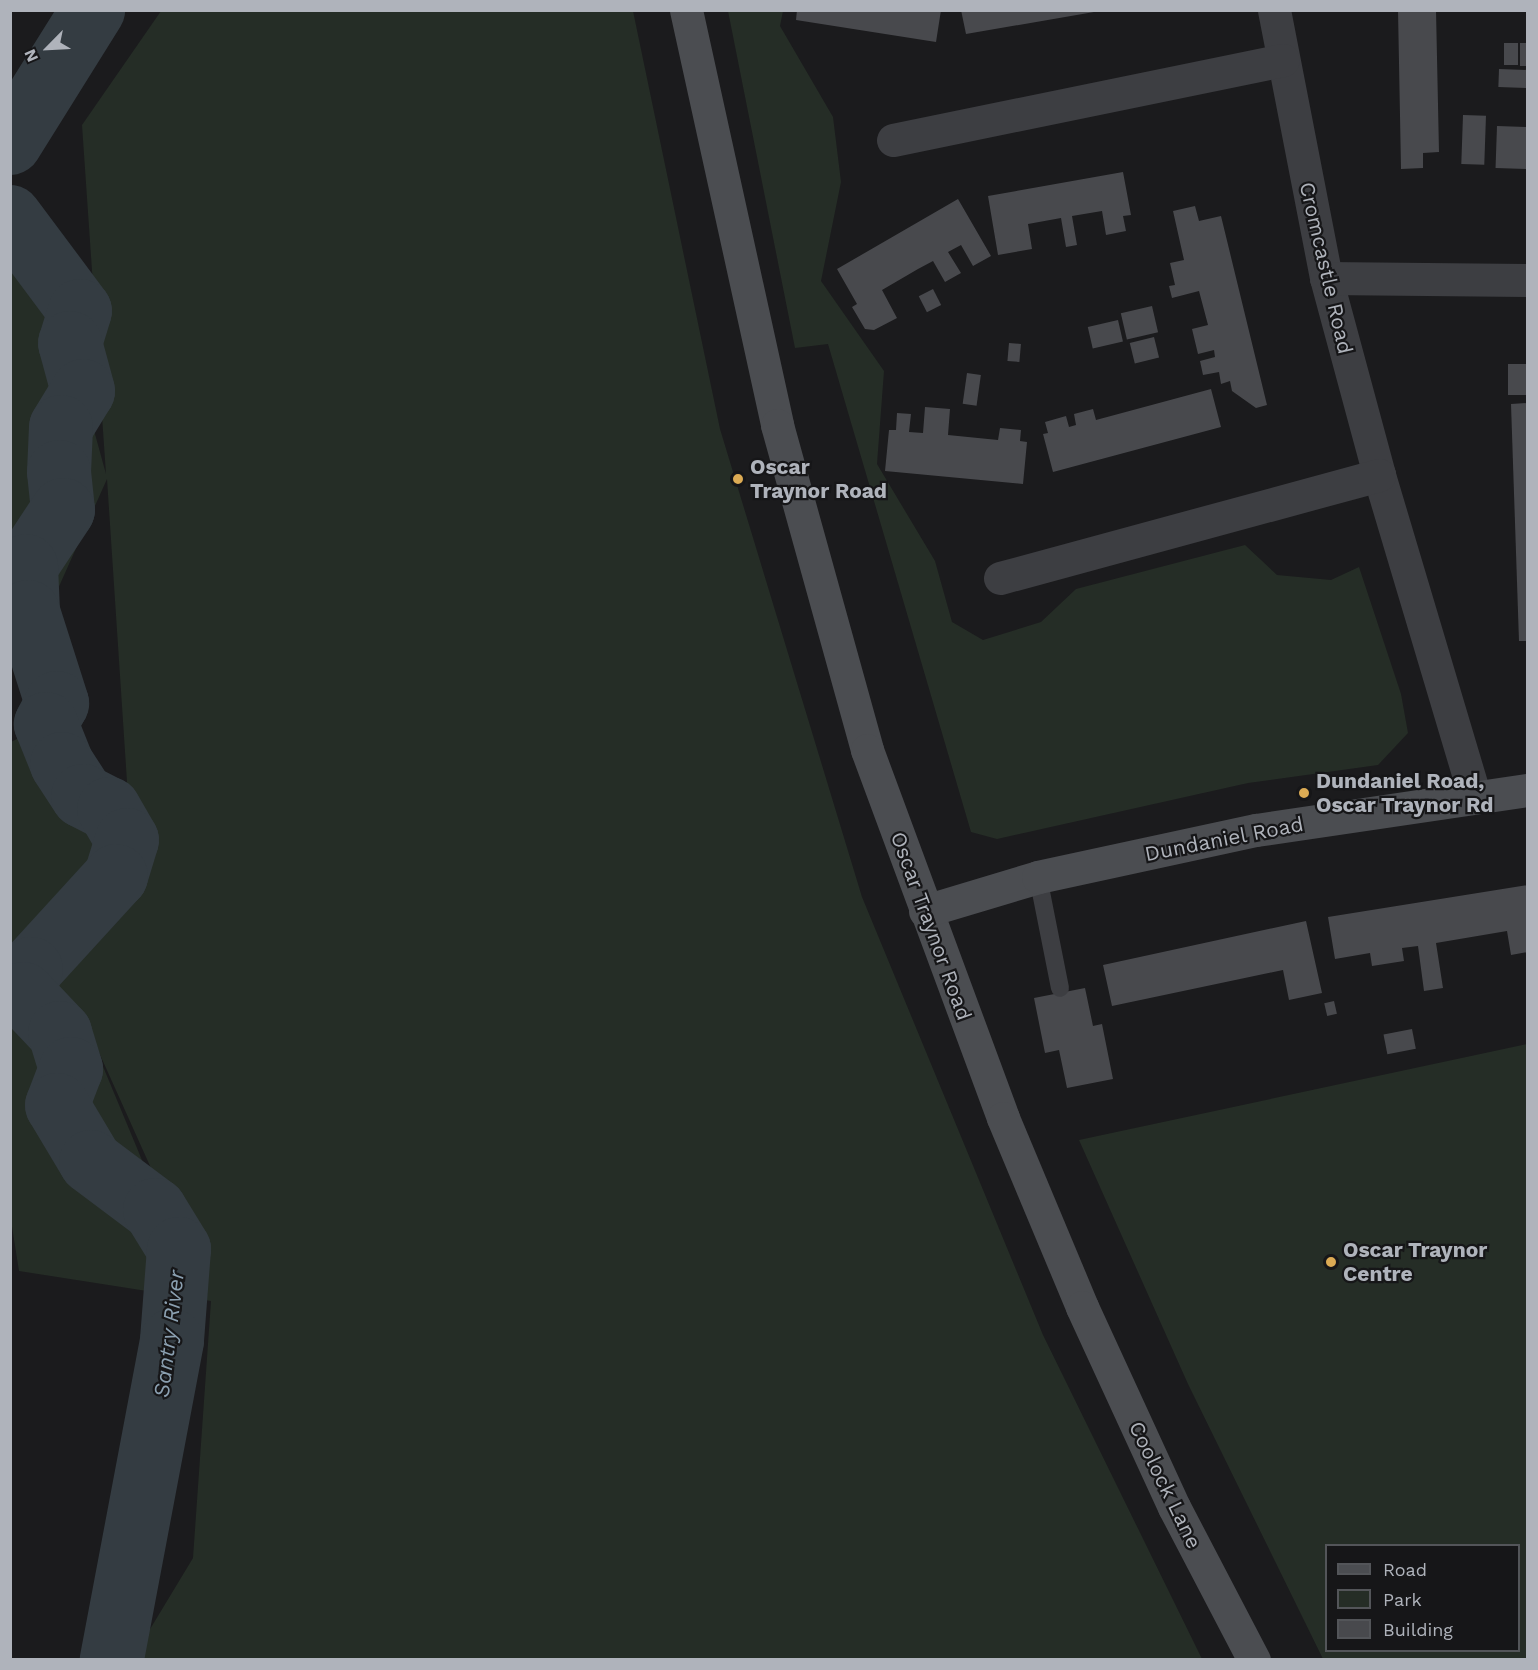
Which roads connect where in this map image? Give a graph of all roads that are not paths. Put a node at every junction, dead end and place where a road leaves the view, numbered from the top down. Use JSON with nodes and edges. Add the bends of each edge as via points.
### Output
{"nodes":[{"id":1,"x":686,"y":10,"type":"edge"},
{"id":2,"x":1274,"y":10,"type":"edge"},
{"id":3,"x":1282,"y":60,"type":"junction"},
{"id":4,"x":893,"y":140,"type":"dead end"},
{"id":5,"x":1326,"y":279,"type":"junction"},
{"id":6,"x":1527,"y":280,"type":"edge"},
{"id":7,"x":1379,"y":474,"type":"junction"},
{"id":8,"x":1000,"y":578,"type":"dead end"},
{"id":9,"x":1527,"y":790,"type":"edge"},
{"id":10,"x":1475,"y":797,"type":"junction"},
{"id":11,"x":1038,"y":877,"type":"junction"},
{"id":12,"x":925,"y":911,"type":"junction"},
{"id":13,"x":1060,"y":988,"type":"dead end"},
{"id":14,"x":1082,"y":1307,"type":"joint"},
{"id":15,"x":1254,"y":1659,"type":"edge"}],
"edges":[{"from":1,"to":12,"type":"main road","name":"Oscar Traynor Road","via":[[777,425],[867,750]]},
{"from":2,"to":3,"type":"street","name":"Cromcastle Road"},
{"from":3,"to":4,"type":"street"},
{"from":3,"to":5,"type":"street","name":"Cromcastle Road"},
{"from":5,"to":6,"type":"street"},
{"from":5,"to":7,"type":"street","name":"Cromcastle Road"},
{"from":7,"to":8,"type":"street"},
{"from":7,"to":10,"type":"street","name":"Cromcastle Road"},
{"from":9,"to":10,"type":"main road","name":"Dundaniel Road"},
{"from":10,"to":11,"type":"main road","name":"Dundaniel Road","via":[[1256,831]]},
{"from":11,"to":12,"type":"main road","name":"Dundaniel Road"},
{"from":11,"to":13,"type":"lane"},
{"from":12,"to":14,"type":"main road","name":"Oscar Traynor Road","via":[[1003,1118]]},
{"from":14,"to":15,"type":"main road","name":"Coolock Lane","via":[[1174,1507]]}]}
